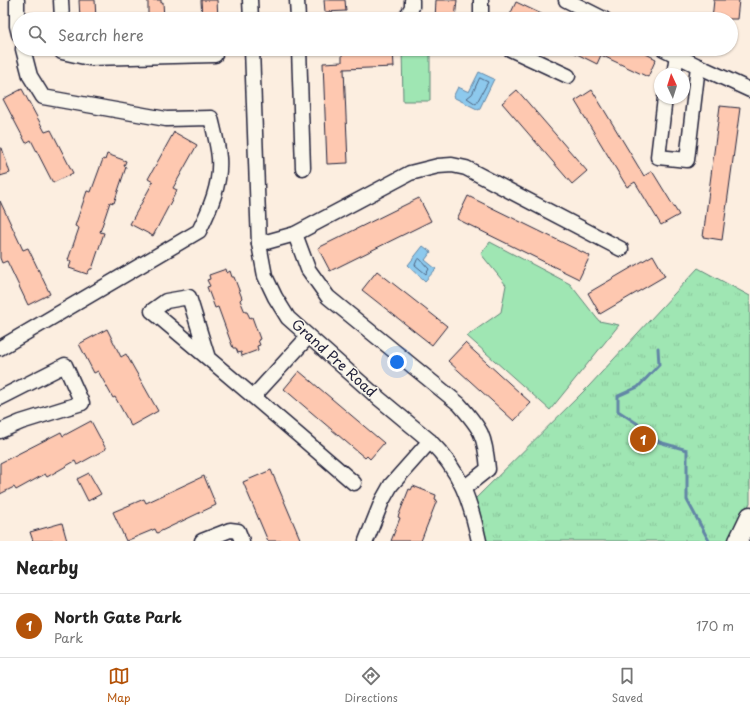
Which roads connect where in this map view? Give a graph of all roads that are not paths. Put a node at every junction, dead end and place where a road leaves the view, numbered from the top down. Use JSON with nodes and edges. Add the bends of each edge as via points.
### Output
{"nodes":[{"id":1,"x":17,"y":0,"type":"edge"},
{"id":2,"x":61,"y":0,"type":"edge"},
{"id":3,"x":250,"y":0,"type":"edge"},
{"id":4,"x":297,"y":0,"type":"edge"},
{"id":5,"x":412,"y":0,"type":"edge"},
{"id":6,"x":481,"y":0,"type":"edge"},
{"id":7,"x":566,"y":0,"type":"edge"},
{"id":8,"x":17,"y":12,"type":"edge"},
{"id":9,"x":62,"y":12,"type":"edge"},
{"id":10,"x":251,"y":12,"type":"edge"},
{"id":11,"x":298,"y":12,"type":"edge"},
{"id":12,"x":409,"y":12,"type":"edge"},
{"id":13,"x":481,"y":12,"type":"edge"},
{"id":14,"x":590,"y":12,"type":"edge"},
{"id":15,"x":25,"y":56,"type":"edge"},
{"id":16,"x":80,"y":56,"type":"edge"},
{"id":17,"x":173,"y":56,"type":"edge"},
{"id":18,"x":252,"y":56,"type":"edge"},
{"id":19,"x":299,"y":56,"type":"edge"},
{"id":20,"x":525,"y":56,"type":"edge"},
{"id":21,"x":677,"y":56,"type":"edge"},
{"id":22,"x":679,"y":56,"type":"edge"},
{"id":23,"x":698,"y":67,"type":"junction"},
{"id":24,"x":675,"y":68,"type":"edge"},
{"id":25,"x":568,"y":76,"type":"dead end"},
{"id":26,"x":750,"y":90,"type":"edge"},
{"id":27,"x":664,"y":104,"type":"edge"},
{"id":28,"x":303,"y":168,"type":"dead end"},
{"id":29,"x":295,"y":234,"type":"junction"},
{"id":30,"x":259,"y":244,"type":"junction"},
{"id":31,"x":621,"y":249,"type":"dead end"},
{"id":32,"x":308,"y":337,"type":"junction"},
{"id":33,"x":0,"y":348,"type":"edge"},
{"id":34,"x":208,"y":358,"type":"junction"},
{"id":35,"x":254,"y":396,"type":"junction"},
{"id":36,"x":0,"y":398,"type":"edge"},
{"id":37,"x":0,"y":431,"type":"edge"},
{"id":38,"x":430,"y":441,"type":"junction"},
{"id":39,"x":354,"y":483,"type":"dead end"},
{"id":40,"x":464,"y":488,"type":"junction"},
{"id":41,"x":750,"y":516,"type":"edge"},
{"id":42,"x":202,"y":541,"type":"edge"},
{"id":43,"x":242,"y":541,"type":"edge"},
{"id":44,"x":366,"y":541,"type":"edge"},
{"id":45,"x":479,"y":541,"type":"edge"},
{"id":46,"x":738,"y":541,"type":"edge"}],
"edges":[{"from":1,"to":8,"type":"street"},
{"from":2,"to":9,"type":"street"},
{"from":3,"to":10,"type":"street"},
{"from":4,"to":11,"type":"street"},
{"from":5,"to":12,"type":"street"},
{"from":6,"to":13,"type":"street"},
{"from":7,"to":14,"type":"street"},
{"from":15,"to":33,"type":"street","via":[[30,76],[43,97],[166,119],[211,118],[219,158],[218,181],[210,208],[199,231]]},
{"from":16,"to":17,"type":"street"},
{"from":18,"to":30,"type":"street","name":"Grand Pre Road"},
{"from":19,"to":28,"type":"street"},
{"from":20,"to":25,"type":"street"},
{"from":21,"to":24,"type":"street"},
{"from":22,"to":23,"type":"street"},
{"from":23,"to":26,"type":"street"},
{"from":23,"to":27,"type":"street","via":[[687,160],[658,156]]},
{"from":29,"to":30,"type":"street"},
{"from":29,"to":31,"type":"street","via":[[410,173],[452,165],[466,168]]},
{"from":29,"to":40,"type":"street","via":[[308,269],[328,297],[459,404],[478,425],[486,447],[488,469]]},
{"from":30,"to":32,"type":"street","name":"Grand Pre Road","via":[[265,276],[275,297],[288,318]]},
{"from":32,"to":35,"type":"street"},
{"from":32,"to":38,"type":"street","name":"Grand Pre Road"},
{"from":34,"to":34,"type":"street","via":[[191,344],[152,312],[166,301],[189,297]]},
{"from":34,"to":35,"type":"street"},
{"from":35,"to":39,"type":"street"},
{"from":36,"to":37,"type":"street","via":[[65,365],[82,403]]},
{"from":38,"to":40,"type":"street","name":"Grand Pre Road","via":[[447,458]]},
{"from":38,"to":44,"type":"street","via":[[391,485]]},
{"from":40,"to":45,"type":"street","name":"Grand Pre Road"},
{"from":41,"to":46,"type":"main road"},
{"from":42,"to":43,"type":"street","via":[[230,530],[238,532]]}]}
